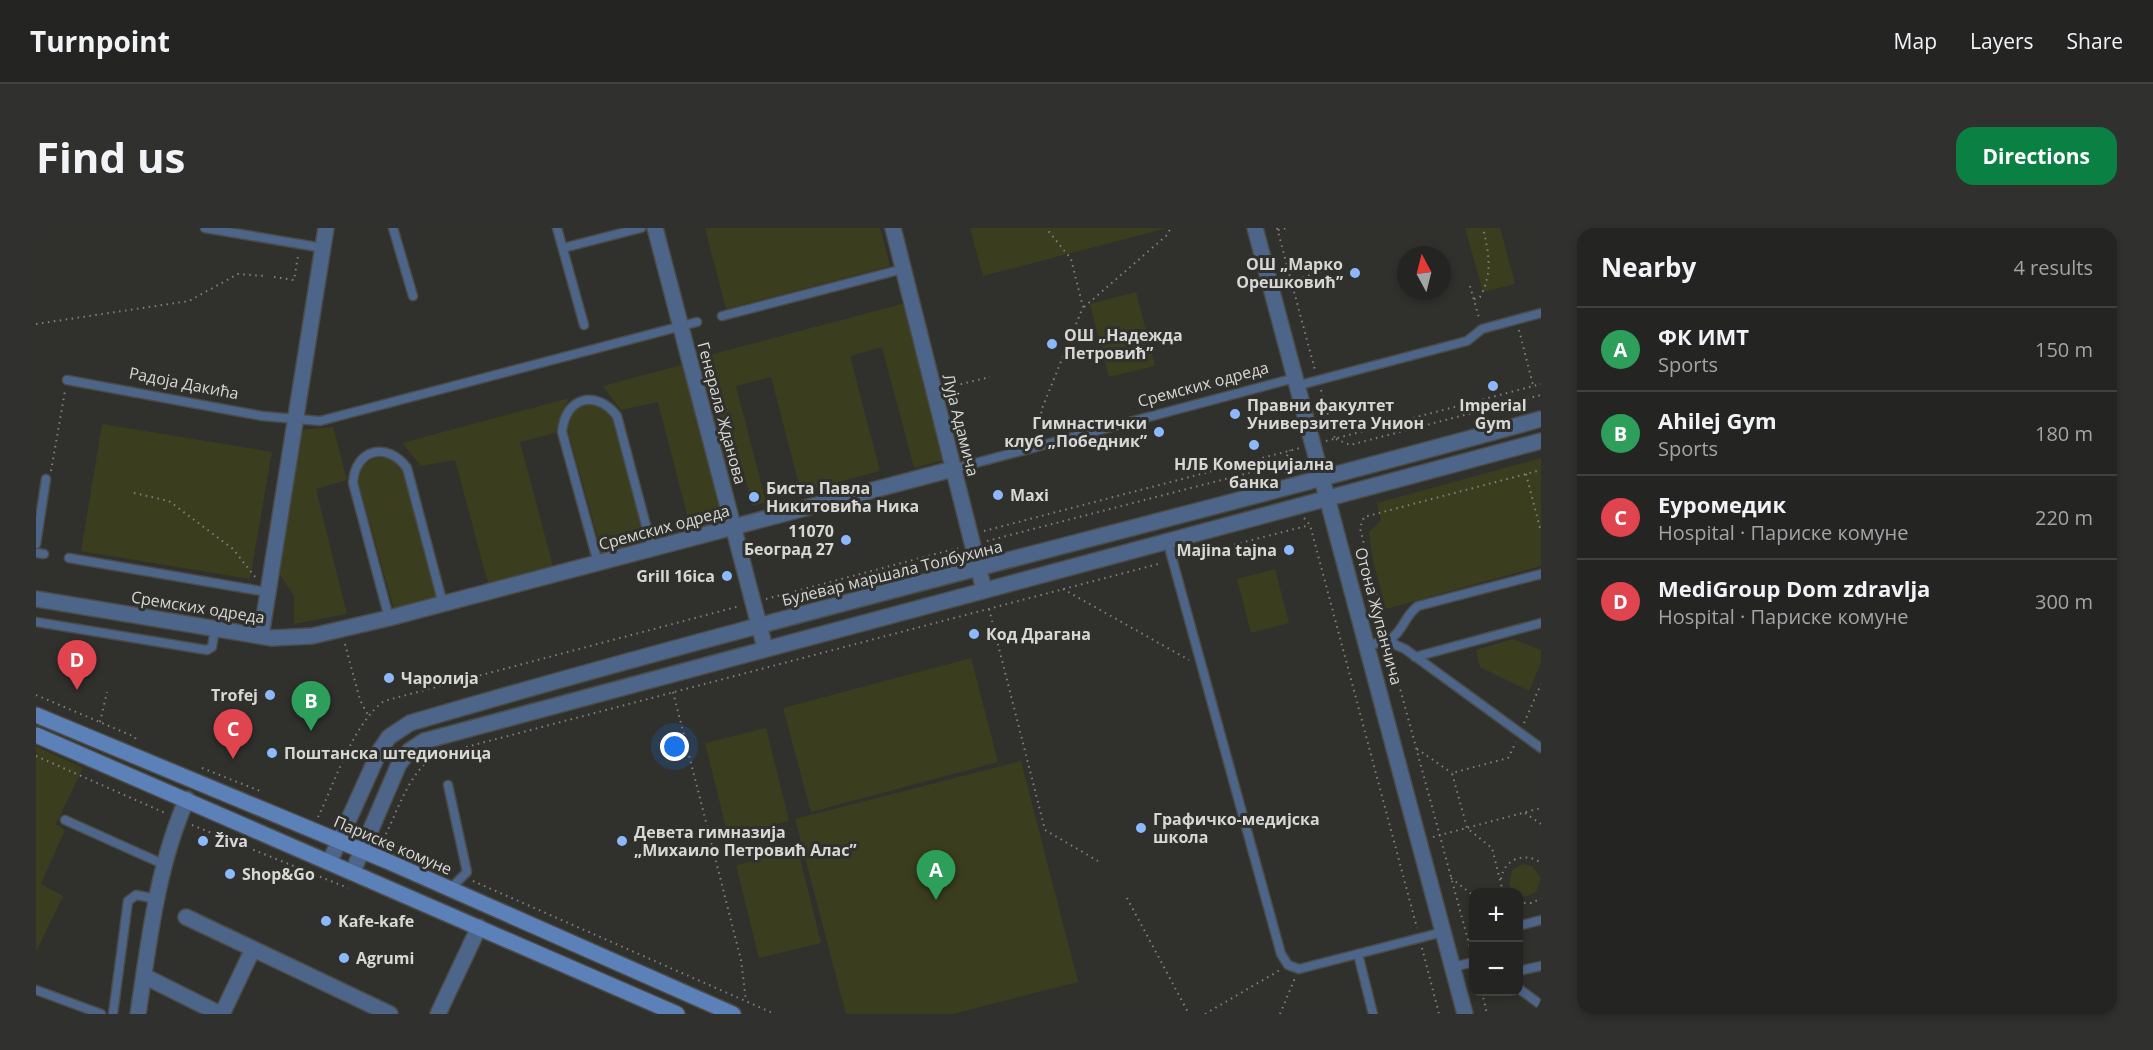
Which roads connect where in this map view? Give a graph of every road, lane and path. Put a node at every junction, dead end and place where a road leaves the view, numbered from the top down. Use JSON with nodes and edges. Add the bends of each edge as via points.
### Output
{"nodes":[{"id":1,"x":205,"y":228,"type":"edge"},
{"id":2,"x":326,"y":228,"type":"edge"},
{"id":3,"x":393,"y":228,"type":"edge"},
{"id":4,"x":557,"y":228,"type":"edge"},
{"id":5,"x":641,"y":228,"type":"edge"},
{"id":6,"x":655,"y":228,"type":"edge"},
{"id":7,"x":893,"y":228,"type":"edge"},
{"id":8,"x":1046,"y":228,"type":"edge"},
{"id":9,"x":1171,"y":228,"type":"edge"},
{"id":10,"x":1255,"y":228,"type":"edge"},
{"id":11,"x":1287,"y":228,"type":"edge"},
{"id":12,"x":1483,"y":228,"type":"edge"},
{"id":13,"x":1278,"y":229,"type":"edge"},
{"id":14,"x":300,"y":244,"type":"junction"},
{"id":15,"x":323,"y":248,"type":"junction"},
{"id":16,"x":562,"y":248,"type":"junction"},
{"id":17,"x":903,"y":269,"type":"junction"},
{"id":18,"x":1330,"y":269,"type":"dead end"},
{"id":19,"x":265,"y":276,"type":"dead end"},
{"id":20,"x":274,"y":277,"type":"dead end"},
{"id":21,"x":1291,"y":280,"type":"junction"},
{"id":22,"x":1470,"y":286,"type":"dead end"},
{"id":23,"x":414,"y":296,"type":"dead end"},
{"id":24,"x":1474,"y":299,"type":"junction"},
{"id":25,"x":1083,"y":308,"type":"junction"},
{"id":26,"x":1541,"y":313,"type":"edge"},
{"id":27,"x":722,"y":316,"type":"dead end"},
{"id":28,"x":698,"y":322,"type":"dead end"},
{"id":29,"x":36,"y":324,"type":"edge"},
{"id":30,"x":584,"y":325,"type":"dead end"},
{"id":31,"x":681,"y":327,"type":"junction"},
{"id":32,"x":1482,"y":329,"type":"junction"},
{"id":33,"x":1520,"y":332,"type":"dead end"},
{"id":34,"x":990,"y":377,"type":"dead end"},
{"id":35,"x":67,"y":380,"type":"joint"},
{"id":36,"x":1318,"y":380,"type":"junction"},
{"id":37,"x":1296,"y":382,"type":"junction"},
{"id":38,"x":468,"y":383,"type":"joint"},
{"id":39,"x":1541,"y":384,"type":"edge"},
{"id":40,"x":1534,"y":386,"type":"junction"},
{"id":41,"x":942,"y":389,"type":"dead end"},
{"id":42,"x":1541,"y":394,"type":"edge"},
{"id":43,"x":1541,"y":419,"type":"edge"},
{"id":44,"x":295,"y":420,"type":"junction"},
{"id":45,"x":1044,"y":425,"type":"dead end"},
{"id":46,"x":1335,"y":439,"type":"junction"},
{"id":47,"x":1541,"y":441,"type":"edge"},
{"id":48,"x":1290,"y":450,"type":"dead end"},
{"id":49,"x":1283,"y":464,"type":"dead end"},
{"id":50,"x":953,"y":469,"type":"junction"},
{"id":51,"x":1541,"y":470,"type":"edge"},
{"id":52,"x":1526,"y":474,"type":"junction"},
{"id":53,"x":46,"y":479,"type":"joint"},
{"id":54,"x":1323,"y":479,"type":"junction"},
{"id":55,"x":134,"y":493,"type":"dead end"},
{"id":56,"x":1329,"y":499,"type":"junction"},
{"id":57,"x":733,"y":528,"type":"junction"},
{"id":58,"x":1541,"y":532,"type":"edge"},
{"id":59,"x":973,"y":539,"type":"junction"},
{"id":60,"x":1167,"y":540,"type":"junction"},
{"id":61,"x":36,"y":544,"type":"edge"},
{"id":62,"x":652,"y":548,"type":"junction"},
{"id":63,"x":69,"y":558,"type":"dead end"},
{"id":64,"x":1172,"y":560,"type":"junction"},
{"id":65,"x":598,"y":563,"type":"junction"},
{"id":66,"x":979,"y":569,"type":"junction"},
{"id":67,"x":1541,"y":574,"type":"edge"},
{"id":68,"x":1063,"y":589,"type":"junction"},
{"id":69,"x":984,"y":590,"type":"junction"},
{"id":70,"x":267,"y":592,"type":"junction"},
{"id":71,"x":36,"y":599,"type":"edge"},
{"id":72,"x":753,"y":603,"type":"junction"},
{"id":73,"x":443,"y":604,"type":"junction"},
{"id":74,"x":989,"y":609,"type":"junction"},
{"id":75,"x":389,"y":618,"type":"junction"},
{"id":76,"x":36,"y":622,"type":"edge"},
{"id":77,"x":1541,"y":623,"type":"edge"},
{"id":78,"x":759,"y":625,"type":"junction"},
{"id":79,"x":215,"y":628,"type":"junction"},
{"id":80,"x":341,"y":630,"type":"junction"},
{"id":81,"x":261,"y":636,"type":"junction"},
{"id":82,"x":1388,"y":641,"type":"junction"},
{"id":83,"x":1368,"y":645,"type":"junction"},
{"id":84,"x":765,"y":648,"type":"junction"},
{"id":85,"x":1415,"y":657,"type":"junction"},
{"id":86,"x":1202,"y":668,"type":"junction"},
{"id":87,"x":1541,"y":684,"type":"edge"},
{"id":88,"x":107,"y":692,"type":"dead end"},
{"id":89,"x":673,"y":692,"type":"junction"},
{"id":90,"x":36,"y":695,"type":"edge"},
{"id":91,"x":36,"y":716,"type":"edge"},
{"id":92,"x":369,"y":716,"type":"junction"},
{"id":93,"x":100,"y":722,"type":"junction"},
{"id":94,"x":1520,"y":732,"type":"junction"},
{"id":95,"x":36,"y":735,"type":"edge"},
{"id":96,"x":36,"y":741,"type":"edge"},
{"id":97,"x":136,"y":742,"type":"dead end"},
{"id":98,"x":56,"y":744,"type":"junction"},
{"id":99,"x":1541,"y":748,"type":"edge"},
{"id":100,"x":1417,"y":749,"type":"junction"},
{"id":101,"x":36,"y":756,"type":"edge"},
{"id":102,"x":196,"y":768,"type":"dead end"},
{"id":103,"x":1452,"y":773,"type":"junction"},
{"id":104,"x":448,"y":785,"type":"dead end"},
{"id":105,"x":267,"y":795,"type":"dead end"},
{"id":106,"x":187,"y":799,"type":"junction"},
{"id":107,"x":1541,"y":808,"type":"edge"},
{"id":108,"x":1525,"y":813,"type":"junction"},
{"id":109,"x":318,"y":816,"type":"dead end"},
{"id":110,"x":178,"y":819,"type":"junction"},
{"id":111,"x":65,"y":820,"type":"dead end"},
{"id":112,"x":1541,"y":824,"type":"edge"},
{"id":113,"x":1467,"y":828,"type":"junction"},
{"id":114,"x":1440,"y":835,"type":"junction"},
{"id":115,"x":1419,"y":840,"type":"junction"},
{"id":116,"x":339,"y":841,"type":"junction"},
{"id":117,"x":362,"y":851,"type":"junction"},
{"id":118,"x":330,"y":861,"type":"junction"},
{"id":119,"x":1098,"y":861,"type":"dead end"},
{"id":120,"x":1541,"y":863,"type":"edge"},
{"id":121,"x":165,"y":865,"type":"junction"},
{"id":122,"x":353,"y":871,"type":"junction"},
{"id":123,"x":462,"y":876,"type":"junction"},
{"id":124,"x":1451,"y":878,"type":"junction"},
{"id":125,"x":1501,"y":884,"type":"junction"},
{"id":126,"x":349,"y":888,"type":"dead end"},
{"id":127,"x":1502,"y":888,"type":"edge"},
{"id":128,"x":450,"y":889,"type":"junction"},
{"id":129,"x":1469,"y":893,"type":"edge"},
{"id":130,"x":1127,"y":898,"type":"dead end"},
{"id":131,"x":1541,"y":898,"type":"edge"},
{"id":132,"x":157,"y":899,"type":"junction"},
{"id":133,"x":1523,"y":903,"type":"edge"},
{"id":134,"x":186,"y":917,"type":"dead end"},
{"id":135,"x":1541,"y":920,"type":"edge"},
{"id":136,"x":1523,"y":925,"type":"edge"},
{"id":137,"x":478,"y":927,"type":"junction"},
{"id":138,"x":1443,"y":932,"type":"junction"},
{"id":139,"x":1419,"y":938,"type":"junction"},
{"id":140,"x":1469,"y":946,"type":"edge"},
{"id":141,"x":253,"y":948,"type":"junction"},
{"id":142,"x":1358,"y":954,"type":"junction"},
{"id":143,"x":1469,"y":962,"type":"edge"},
{"id":144,"x":1287,"y":965,"type":"junction"},
{"id":145,"x":1541,"y":966,"type":"edge"},
{"id":146,"x":1453,"y":967,"type":"junction"},
{"id":147,"x":1299,"y":969,"type":"junction"},
{"id":148,"x":1523,"y":970,"type":"edge"},
{"id":149,"x":144,"y":976,"type":"junction"},
{"id":150,"x":36,"y":990,"type":"edge"},
{"id":151,"x":1523,"y":992,"type":"edge"},
{"id":152,"x":1483,"y":996,"type":"edge"},
{"id":153,"x":746,"y":1001,"type":"junction"},
{"id":154,"x":1541,"y":1005,"type":"edge"},
{"id":155,"x":101,"y":1014,"type":"edge"},
{"id":156,"x":113,"y":1014,"type":"edge"},
{"id":157,"x":138,"y":1014,"type":"edge"},
{"id":158,"x":221,"y":1014,"type":"edge"},
{"id":159,"x":390,"y":1014,"type":"edge"},
{"id":160,"x":438,"y":1014,"type":"edge"},
{"id":161,"x":677,"y":1014,"type":"edge"},
{"id":162,"x":733,"y":1014,"type":"edge"},
{"id":163,"x":775,"y":1014,"type":"edge"},
{"id":164,"x":1189,"y":1014,"type":"edge"},
{"id":165,"x":1205,"y":1014,"type":"edge"},
{"id":166,"x":1280,"y":1014,"type":"edge"},
{"id":167,"x":1373,"y":1014,"type":"edge"},
{"id":168,"x":1439,"y":1014,"type":"edge"},
{"id":169,"x":1465,"y":1014,"type":"edge"},
{"id":170,"x":1487,"y":1014,"type":"edge"}],
"edges":[{"from":1,"to":14,"type":"lane"},
{"from":2,"to":15,"type":"street"},
{"from":3,"to":23,"type":"lane"},
{"from":4,"to":16,"type":"lane"},
{"from":5,"to":16,"type":"lane"},
{"from":6,"to":31,"type":"street","name":"Генерала Жданова"},
{"from":7,"to":17,"type":"street","name":"Луја Адамича"},
{"from":8,"to":25,"type":"path","via":[[1071,259]]},
{"from":9,"to":25,"type":"path"},
{"from":10,"to":37,"type":"street","name":"Отона Жупанчича"},
{"from":11,"to":13,"type":"path"},
{"from":12,"to":24,"type":"path","via":[[1490,274],[1480,297]]},
{"from":13,"to":21,"type":"path"},
{"from":14,"to":15,"type":"lane"},
{"from":14,"to":20,"type":"path","via":[[294,280]]},
{"from":15,"to":44,"type":"street"},
{"from":16,"to":30,"type":"lane"},
{"from":17,"to":27,"type":"lane"},
{"from":17,"to":50,"type":"street","name":"Луја Адамича"},
{"from":18,"to":21,"type":"path"},
{"from":19,"to":29,"type":"path","via":[[238,274],[189,301]]},
{"from":21,"to":36,"type":"path"},
{"from":22,"to":24,"type":"path"},
{"from":24,"to":32,"type":"path"},
{"from":25,"to":45,"type":"path","via":[[1041,411]]},
{"from":26,"to":32,"type":"lane","name":"Сремских одреда"},
{"from":28,"to":31,"type":"lane","name":"Генерала Жданова"},
{"from":31,"to":38,"type":"lane","name":"Генерала Жданова"},
{"from":31,"to":57,"type":"street","name":"Генерала Жданова"},
{"from":32,"to":36,"type":"lane","name":"Сремских одреда","via":[[1467,340]]},
{"from":33,"to":40,"type":"path"},
{"from":34,"to":41,"type":"path"},
{"from":35,"to":44,"type":"lane","name":"Радоја Дакића"},
{"from":35,"to":53,"type":"path","via":[[50,479]]},
{"from":36,"to":37,"type":"lane","name":"Сремских одреда"},
{"from":36,"to":46,"type":"path"},
{"from":37,"to":50,"type":"lane","name":"Сремских одреда"},
{"from":37,"to":54,"type":"street","name":"Отона Жупанчича"},
{"from":38,"to":44,"type":"lane","name":"Радоја Дакића","via":[[326,420]]},
{"from":39,"to":40,"type":"path"},
{"from":40,"to":46,"type":"path"},
{"from":42,"to":46,"type":"path","via":[[1350,445]]},
{"from":43,"to":54,"type":"street","name":"Булевар маршала Толбухина"},
{"from":44,"to":70,"type":"street"},
{"from":47,"to":56,"type":"street"},
{"from":48,"to":59,"type":"path"},
{"from":49,"to":59,"type":"path"},
{"from":50,"to":57,"type":"street","name":"Сремских одреда"},
{"from":50,"to":59,"type":"street","name":"Луја Адамича"},
{"from":51,"to":52,"type":"path"},
{"from":52,"to":58,"type":"path"},
{"from":52,"to":82,"type":"path","via":[[1373,514],[1360,522]]},
{"from":53,"to":61,"type":"lane"},
{"from":54,"to":56,"type":"street","name":"Отона Жупанчича"},
{"from":54,"to":66,"type":"street","name":"Булевар маршала Толбухина"},
{"from":55,"to":70,"type":"path","via":[[169,501],[233,549]]},
{"from":56,"to":60,"type":"street"},
{"from":56,"to":83,"type":"street","name":"Отона Жупанчича"},
{"from":57,"to":62,"type":"street","name":"Сремских одреда"},
{"from":57,"to":72,"type":"street","name":"Генерала Жданова"},
{"from":59,"to":66,"type":"street","name":"Луја Адамича"},
{"from":59,"to":72,"type":"path"},
{"from":60,"to":64,"type":"lane"},
{"from":60,"to":69,"type":"street"},
{"from":62,"to":65,"type":"street","name":"Сремских одреда"},
{"from":62,"to":65,"type":"lane","via":[[617,416],[608,405],[585,400],[563,418],[562,432]]},
{"from":63,"to":70,"type":"lane","name":"Сремских одреда"},
{"from":64,"to":68,"type":"path"},
{"from":64,"to":86,"type":"lane"},
{"from":64,"to":139,"type":"path","via":[[1310,525]]},
{"from":65,"to":73,"type":"street","name":"Сремских одреда"},
{"from":66,"to":69,"type":"street","name":"Луја Адамича"},
{"from":66,"to":78,"type":"street","name":"Булевар маршала Толбухина"},
{"from":67,"to":82,"type":"lane","via":[[1418,606],[1406,616],[1400,633]]},
{"from":68,"to":74,"type":"path"},
{"from":68,"to":86,"type":"path"},
{"from":69,"to":84,"type":"street"},
{"from":70,"to":81,"type":"street"},
{"from":71,"to":79,"type":"street","name":"Сремских одреда"},
{"from":72,"to":78,"type":"street","name":"Генерала Жданова"},
{"from":72,"to":92,"type":"path","via":[[384,701]]},
{"from":73,"to":75,"type":"street","name":"Сремских одреда"},
{"from":73,"to":75,"type":"lane","via":[[407,468],[399,456],[375,452],[362,459],[354,470],[353,483]]},
{"from":74,"to":89,"type":"path"},
{"from":74,"to":119,"type":"path","via":[[1045,831]]},
{"from":75,"to":80,"type":"street","name":"Сремских одреда"},
{"from":76,"to":79,"type":"lane","via":[[207,650],[212,647]]},
{"from":77,"to":85,"type":"lane"},
{"from":78,"to":84,"type":"street","name":"Генерала Жданова"},
{"from":78,"to":116,"type":"street","name":"Булевар маршала Толбухина","via":[[519,691],[400,729],[389,737],[373,764]]},
{"from":79,"to":81,"type":"street","name":"Сремских одреда"},
{"from":80,"to":81,"type":"street","name":"Сремских одреда","via":[[302,637]]},
{"from":80,"to":92,"type":"path","via":[[360,700]]},
{"from":82,"to":83,"type":"lane"},
{"from":82,"to":85,"type":"lane"},
{"from":82,"to":100,"type":"path"},
{"from":83,"to":115,"type":"street","name":"Отона Жупанчича"},
{"from":84,"to":117,"type":"street","via":[[424,741],[399,764]]},
{"from":85,"to":94,"type":"lane"},
{"from":86,"to":144,"type":"lane"},
{"from":87,"to":94,"type":"path"},
{"from":88,"to":93,"type":"path"},
{"from":89,"to":123,"type":"path","via":[[436,754],[424,762],[382,841]]},
{"from":89,"to":153,"type":"path","via":[[741,960]]},
{"from":90,"to":93,"type":"path"},
{"from":91,"to":116,"type":"main road","name":"Париске комуне"},
{"from":92,"to":109,"type":"path"},
{"from":93,"to":97,"type":"path","via":[[135,737]]},
{"from":94,"to":99,"type":"lane"},
{"from":94,"to":103,"type":"path","via":[[1508,758]]},
{"from":95,"to":98,"type":"main road"},
{"from":96,"to":98,"type":"main road"},
{"from":98,"to":106,"type":"main road"},
{"from":100,"to":103,"type":"path"},
{"from":100,"to":114,"type":"path"},
{"from":101,"to":110,"type":"path"},
{"from":102,"to":105,"type":"path","via":[[207,768]]},
{"from":103,"to":113,"type":"path"},
{"from":104,"to":123,"type":"lane","via":[[466,872]]},
{"from":106,"to":110,"type":"street"},
{"from":106,"to":118,"type":"main road"},
{"from":107,"to":108,"type":"path"},
{"from":108,"to":112,"type":"path"},
{"from":108,"to":113,"type":"path"},
{"from":110,"to":121,"type":"street"},
{"from":110,"to":126,"type":"path"},
{"from":111,"to":121,"type":"lane"},
{"from":113,"to":114,"type":"path"},
{"from":113,"to":125,"type":"path","via":[[1492,848]]},
{"from":114,"to":115,"type":"path"},
{"from":114,"to":124,"type":"path"},
{"from":115,"to":138,"type":"street","name":"Отона Жупанчича"},
{"from":116,"to":117,"type":"main road","name":"Париске комуне"},
{"from":116,"to":118,"type":"street","name":"Булевар маршала Толбухина"},
{"from":117,"to":122,"type":"street"},
{"from":117,"to":128,"type":"main road","name":"Париске комуне"},
{"from":118,"to":122,"type":"main road"},
{"from":120,"to":125,"type":"path","via":[[1532,857],[1517,858],[1504,868]]},
{"from":121,"to":132,"type":"street"},
{"from":122,"to":137,"type":"main road"},
{"from":123,"to":128,"type":"lane"},
{"from":123,"to":153,"type":"path"},
{"from":124,"to":129,"type":"path"},
{"from":124,"to":140,"type":"path"},
{"from":125,"to":127,"type":"path"},
{"from":128,"to":162,"type":"main road","name":"Париске комуне"},
{"from":130,"to":164,"type":"path"},
{"from":131,"to":133,"type":"path"},
{"from":132,"to":149,"type":"street"},
{"from":132,"to":156,"type":"lane","via":[[136,895],[128,901]]},
{"from":134,"to":141,"type":"street"},
{"from":135,"to":136,"type":"lane"},
{"from":137,"to":160,"type":"street"},
{"from":137,"to":161,"type":"main road"},
{"from":138,"to":139,"type":"lane"},
{"from":138,"to":146,"type":"street","name":"Отона Жупанчича"},
{"from":139,"to":142,"type":"lane"},
{"from":139,"to":168,"type":"path"},
{"from":141,"to":158,"type":"street"},
{"from":141,"to":159,"type":"street"},
{"from":142,"to":147,"type":"lane"},
{"from":142,"to":167,"type":"lane"},
{"from":143,"to":146,"type":"lane"},
{"from":144,"to":147,"type":"lane"},
{"from":144,"to":165,"type":"path"},
{"from":145,"to":148,"type":"lane"},
{"from":146,"to":169,"type":"street","name":"Отона Жупанчича"},
{"from":147,"to":166,"type":"path"},
{"from":149,"to":157,"type":"street"},
{"from":149,"to":158,"type":"street"},
{"from":150,"to":155,"type":"lane"},
{"from":151,"to":154,"type":"lane"},
{"from":152,"to":170,"type":"path"},
{"from":153,"to":163,"type":"path"}]}
